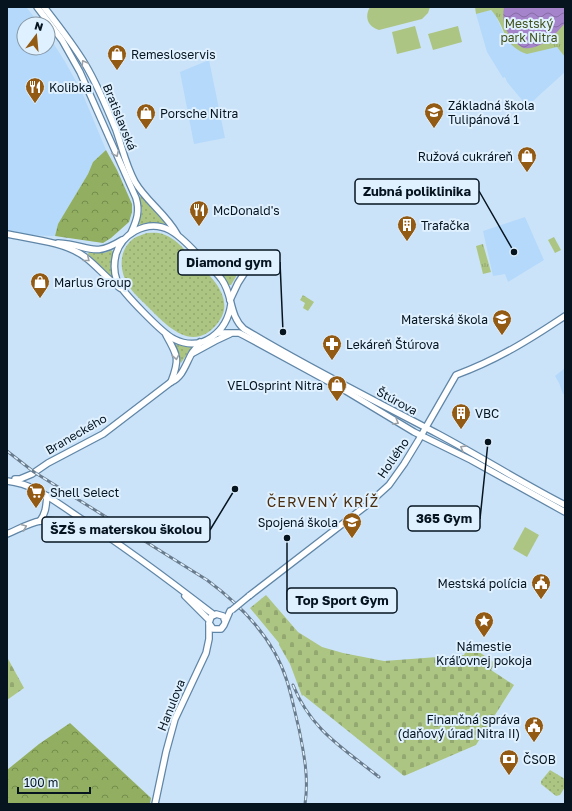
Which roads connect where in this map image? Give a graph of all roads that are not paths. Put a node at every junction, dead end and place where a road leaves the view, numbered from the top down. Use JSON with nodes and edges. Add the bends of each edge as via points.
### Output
{"nodes":[{"id":1,"x":37,"y":7,"type":"edge"},
{"id":2,"x":44,"y":7,"type":"edge"},
{"id":3,"x":80,"y":72,"type":"junction"},
{"id":4,"x":107,"y":110,"type":"junction"},
{"id":5,"x":131,"y":233,"type":"junction"},
{"id":6,"x":7,"y":234,"type":"edge"},
{"id":7,"x":177,"y":234,"type":"junction"},
{"id":8,"x":124,"y":239,"type":"junction"},
{"id":9,"x":52,"y":243,"type":"junction"},
{"id":10,"x":207,"y":263,"type":"junction"},
{"id":11,"x":123,"y":291,"type":"junction"},
{"id":12,"x":230,"y":302,"type":"junction"},
{"id":13,"x":565,"y":316,"type":"edge"},
{"id":14,"x":165,"y":333,"type":"junction"},
{"id":15,"x":218,"y":333,"type":"junction"},
{"id":16,"x":232,"y":333,"type":"junction"},
{"id":17,"x":200,"y":342,"type":"junction"},
{"id":18,"x":192,"y":353,"type":"junction"},
{"id":19,"x":171,"y":382,"type":"junction"},
{"id":20,"x":426,"y":428,"type":"junction"},
{"id":21,"x":422,"y":436,"type":"junction"},
{"id":22,"x":32,"y":474,"type":"junction"},
{"id":23,"x":8,"y":480,"type":"edge"},
{"id":24,"x":39,"y":491,"type":"junction"},
{"id":25,"x":47,"y":496,"type":"junction"},
{"id":26,"x":565,"y":505,"type":"edge"},
{"id":27,"x":565,"y":512,"type":"edge"},
{"id":28,"x":40,"y":521,"type":"junction"},
{"id":29,"x":7,"y":534,"type":"edge"},
{"id":30,"x":117,"y":542,"type":"junction"},
{"id":31,"x":170,"y":580,"type":"junction"},
{"id":32,"x":231,"y":610,"type":"junction"},
{"id":33,"x":217,"y":614,"type":"junction"},
{"id":34,"x":225,"y":621,"type":"junction"},
{"id":35,"x":209,"y":622,"type":"junction"},
{"id":36,"x":216,"y":630,"type":"junction"},
{"id":37,"x":209,"y":639,"type":"junction"},
{"id":38,"x":155,"y":804,"type":"edge"}],
"edges":[{"from":1,"to":3,"type":"main road","name":"Bratislavská","via":[[62,40]]},
{"from":4,"to":2,"type":"main road","name":"Bratislavská","one_way":true,"via":[[85,65]]},
{"from":3,"to":4,"type":"main road","via":[[88,76],[103,108]]},
{"from":3,"to":5,"type":"main road","name":"Bratislavská","one_way":true,"via":[[136,198],[138,216]]},
{"from":4,"to":7,"type":"main road","name":"Bratislavská","via":[[136,183]]},
{"from":5,"to":7,"type":"main road","name":"Štúrova","via":[[143,227],[154,226],[163,227]]},
{"from":5,"to":8,"type":"main road","name":"Štúrova"},
{"from":6,"to":9,"type":"main road"},
{"from":7,"to":10,"type":"main road","name":"Štúrova"},
{"from":8,"to":9,"type":"main road","via":[[104,250]]},
{"from":8,"to":11,"type":"main road","name":"Štúrova","via":[[116,253],[114,267],[117,281]]},
{"from":9,"to":11,"type":"main road","one_way":true,"via":[[84,256]]},
{"from":10,"to":12,"type":"main road","name":"Štúrova","via":[[223,281]]},
{"from":10,"to":12,"type":"main road","via":[[227,271],[247,269]]},
{"from":11,"to":14,"type":"main road","name":"Štúrova"},
{"from":12,"to":15,"type":"main road","via":[[228,318]]},
{"from":12,"to":20,"type":"main road","name":"Štúrova","via":[[237,322],[244,329]]},
{"from":13,"to":20,"type":"main road","name":"Hollého","via":[[516,348],[456,374]]},
{"from":14,"to":17,"type":"main road","name":"Štúrova","via":[[182,342]]},
{"from":14,"to":19,"type":"main road","one_way":true,"via":[[175,351],[177,363]]},
{"from":15,"to":16,"type":"main road","name":"Štúrova"},
{"from":15,"to":17,"type":"main road","name":"Štúrova"},
{"from":16,"to":18,"type":"main road"},
{"from":16,"to":21,"type":"main road","name":"Štúrova","one_way":true,"via":[[245,336]]},
{"from":17,"to":18,"type":"main road","name":"Braneckého"},
{"from":18,"to":19,"type":"main road","name":"Braneckého","via":[[181,374]]},
{"from":19,"to":22,"type":"main road","name":"Braneckého","via":[[103,434]]},
{"from":20,"to":21,"type":"main road","name":"Hollého"},
{"from":26,"to":20,"type":"main road","name":"Štúrova","one_way":true},
{"from":21,"to":27,"type":"main road","name":"Štúrova"},
{"from":21,"to":32,"type":"main road","name":"Hollého","bridge":true,"via":[[389,485],[367,505]]},
{"from":22,"to":23,"type":"main road","name":"Braneckého"},
{"from":22,"to":24,"type":"main road","via":[[30,481]]},
{"from":23,"to":24,"type":"main road"},
{"from":24,"to":25,"type":"main road"},
{"from":25,"to":28,"type":"main road","via":[[46,509]]},
{"from":25,"to":30,"type":"main road"},
{"from":29,"to":28,"type":"main road","one_way":true},
{"from":28,"to":30,"type":"main road","via":[[77,525]]},
{"from":30,"to":31,"type":"main road"},
{"from":31,"to":33,"type":"main road"},
{"from":31,"to":35,"type":"main road"},
{"from":32,"to":33,"type":"main road","name":"Hollého"},
{"from":32,"to":34,"type":"main road","name":"Hollého"},
{"from":33,"to":34,"type":"main road"},
{"from":33,"to":35,"type":"main road"},
{"from":34,"to":36,"type":"main road","via":[[223,628]]},
{"from":35,"to":36,"type":"main road"},
{"from":35,"to":37,"type":"main road","name":"Hanulova"},
{"from":36,"to":37,"type":"main road","name":"Hanulova"},
{"from":37,"to":38,"type":"main road","name":"Hanulova","via":[[206,653],[175,719]]}]}
